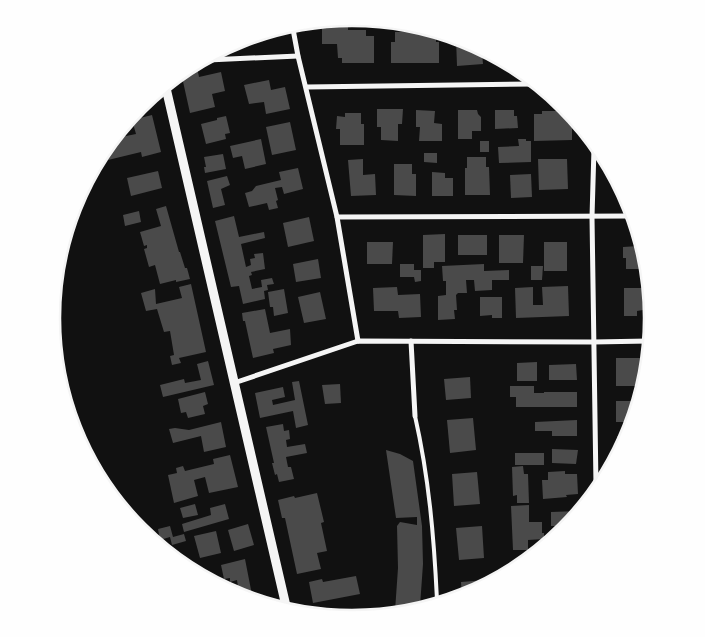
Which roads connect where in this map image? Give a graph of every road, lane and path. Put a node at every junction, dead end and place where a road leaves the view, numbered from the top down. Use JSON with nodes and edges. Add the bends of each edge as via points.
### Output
{"nodes":[{"id":1,"x":294,"y":32,"type":"edge"},
{"id":2,"x":298,"y":56,"type":"junction"},
{"id":3,"x":216,"y":60,"type":"edge"},
{"id":4,"x":526,"y":84,"type":"edge"},
{"id":5,"x":307,"y":88,"type":"junction"},
{"id":6,"x":167,"y":93,"type":"edge"},
{"id":7,"x":594,"y":154,"type":"edge"},
{"id":8,"x":626,"y":216,"type":"edge"},
{"id":9,"x":337,"y":217,"type":"junction"},
{"id":10,"x":592,"y":217,"type":"junction"},
{"id":11,"x":644,"y":340,"type":"edge"},
{"id":12,"x":358,"y":341,"type":"junction"},
{"id":13,"x":411,"y":341,"type":"junction"},
{"id":14,"x":593,"y":342,"type":"junction"},
{"id":15,"x":234,"y":383,"type":"junction"},
{"id":16,"x":416,"y":416,"type":"joint"},
{"id":17,"x":596,"y":480,"type":"edge"},
{"id":18,"x":437,"y":598,"type":"edge"},
{"id":19,"x":285,"y":603,"type":"edge"}],
"edges":[{"from":1,"to":2,"type":"street"},
{"from":2,"to":3,"type":"street"},
{"from":2,"to":5,"type":"street"},
{"from":4,"to":5,"type":"street"},
{"from":5,"to":9,"type":"street"},
{"from":6,"to":15,"type":"street"},
{"from":7,"to":10,"type":"street"},
{"from":8,"to":10,"type":"street"},
{"from":9,"to":10,"type":"street"},
{"from":9,"to":12,"type":"street"},
{"from":10,"to":14,"type":"street"},
{"from":11,"to":14,"type":"street"},
{"from":12,"to":13,"type":"street"},
{"from":12,"to":15,"type":"street"},
{"from":13,"to":14,"type":"street"},
{"from":13,"to":16,"type":"street"},
{"from":14,"to":17,"type":"street"},
{"from":15,"to":19,"type":"street"},
{"from":16,"to":18,"type":"lane","via":[[434,526]]}]}
